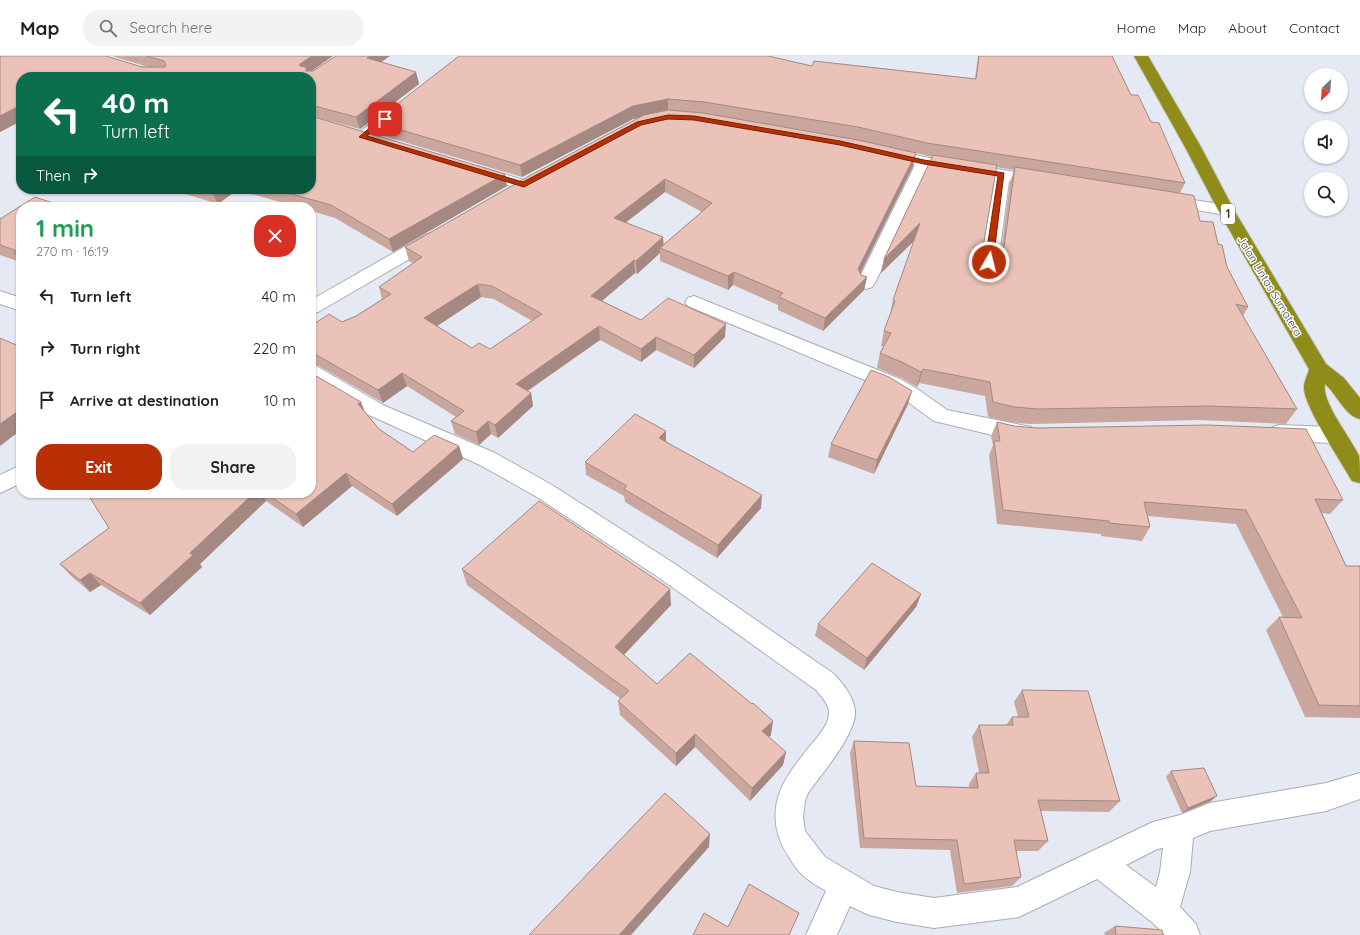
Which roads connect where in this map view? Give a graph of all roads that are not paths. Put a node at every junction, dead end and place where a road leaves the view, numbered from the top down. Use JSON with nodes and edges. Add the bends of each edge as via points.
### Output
{"nodes":[{"id":1,"x":1141,"y":56,"type":"edge"},
{"id":2,"x":411,"y":99,"type":"edge"},
{"id":3,"x":362,"y":137,"type":"edge"},
{"id":4,"x":871,"y":150,"type":"edge"},
{"id":5,"x":924,"y":162,"type":"junction"},
{"id":6,"x":465,"y":167,"type":"edge"},
{"id":7,"x":1002,"y":174,"type":"junction"},
{"id":8,"x":1056,"y":183,"type":"edge"},
{"id":9,"x":503,"y":197,"type":"edge"},
{"id":10,"x":1148,"y":198,"type":"edge"},
{"id":11,"x":1226,"y":210,"type":"junction"},
{"id":12,"x":448,"y":229,"type":"edge"},
{"id":13,"x":989,"y":262,"type":"edge"},
{"id":14,"x":866,"y":283,"type":"edge"},
{"id":15,"x":0,"y":297,"type":"edge"},
{"id":16,"x":694,"y":302,"type":"dead end"},
{"id":17,"x":16,"y":303,"type":"edge"},
{"id":18,"x":316,"y":305,"type":"edge"},
{"id":19,"x":1319,"y":369,"type":"junction"},
{"id":20,"x":316,"y":375,"type":"edge"},
{"id":21,"x":1360,"y":412,"type":"edge"},
{"id":22,"x":1259,"y":432,"type":"edge"},
{"id":23,"x":1046,"y":433,"type":"edge"},
{"id":24,"x":1335,"y":435,"type":"junction"},
{"id":25,"x":1360,"y":475,"type":"edge"},
{"id":26,"x":16,"y":476,"type":"edge"},
{"id":27,"x":0,"y":485,"type":"edge"},
{"id":28,"x":1360,"y":786,"type":"edge"},
{"id":29,"x":1180,"y":829,"type":"junction"},
{"id":30,"x":1100,"y":863,"type":"junction"},
{"id":31,"x":844,"y":886,"type":"junction"},
{"id":32,"x":1164,"y":912,"type":"junction"},
{"id":33,"x":821,"y":935,"type":"edge"},
{"id":34,"x":1185,"y":935,"type":"edge"}],
"edges":[{"from":1,"to":11,"type":"highway","name":"Jalan Lintas Sumatera","number":"1"},
{"from":2,"to":3,"type":"street"},
{"from":4,"to":5,"type":"street"},
{"from":5,"to":7,"type":"street"},
{"from":5,"to":14,"type":"street"},
{"from":6,"to":9,"type":"street","via":[[530,181]]},
{"from":7,"to":8,"type":"street"},
{"from":7,"to":13,"type":"street"},
{"from":10,"to":11,"type":"street"},
{"from":11,"to":19,"type":"highway","name":"Jalan Lintas Sumatera","number":"1"},
{"from":12,"to":18,"type":"street"},
{"from":15,"to":17,"type":"street"},
{"from":16,"to":23,"type":"street","via":[[893,384],[941,416],[1010,431]]},
{"from":19,"to":21,"type":"highway","name":"Jalan Lintas Sumatera","number":"1","via":[[1337,383]]},
{"from":19,"to":24,"type":"highway","via":[[1314,387],[1315,396]]},
{"from":20,"to":31,"type":"street","via":[[374,409],[455,443],[554,497],[825,682],[837,697],[842,711],[840,723],[831,740],[798,784],[791,801],[789,818],[792,836],[803,853],[815,867]]},
{"from":22,"to":24,"type":"street"},
{"from":24,"to":25,"type":"highway"},
{"from":26,"to":27,"type":"street"},
{"from":28,"to":29,"type":"street","via":[[1326,797],[1210,817]]},
{"from":29,"to":30,"type":"street","via":[[1153,836]]},
{"from":29,"to":32,"type":"street","via":[[1175,872]]},
{"from":30,"to":31,"type":"street","via":[[1019,902],[934,913],[869,900]]},
{"from":30,"to":32,"type":"street"},
{"from":31,"to":33,"type":"street"},
{"from":32,"to":34,"type":"street"}]}
